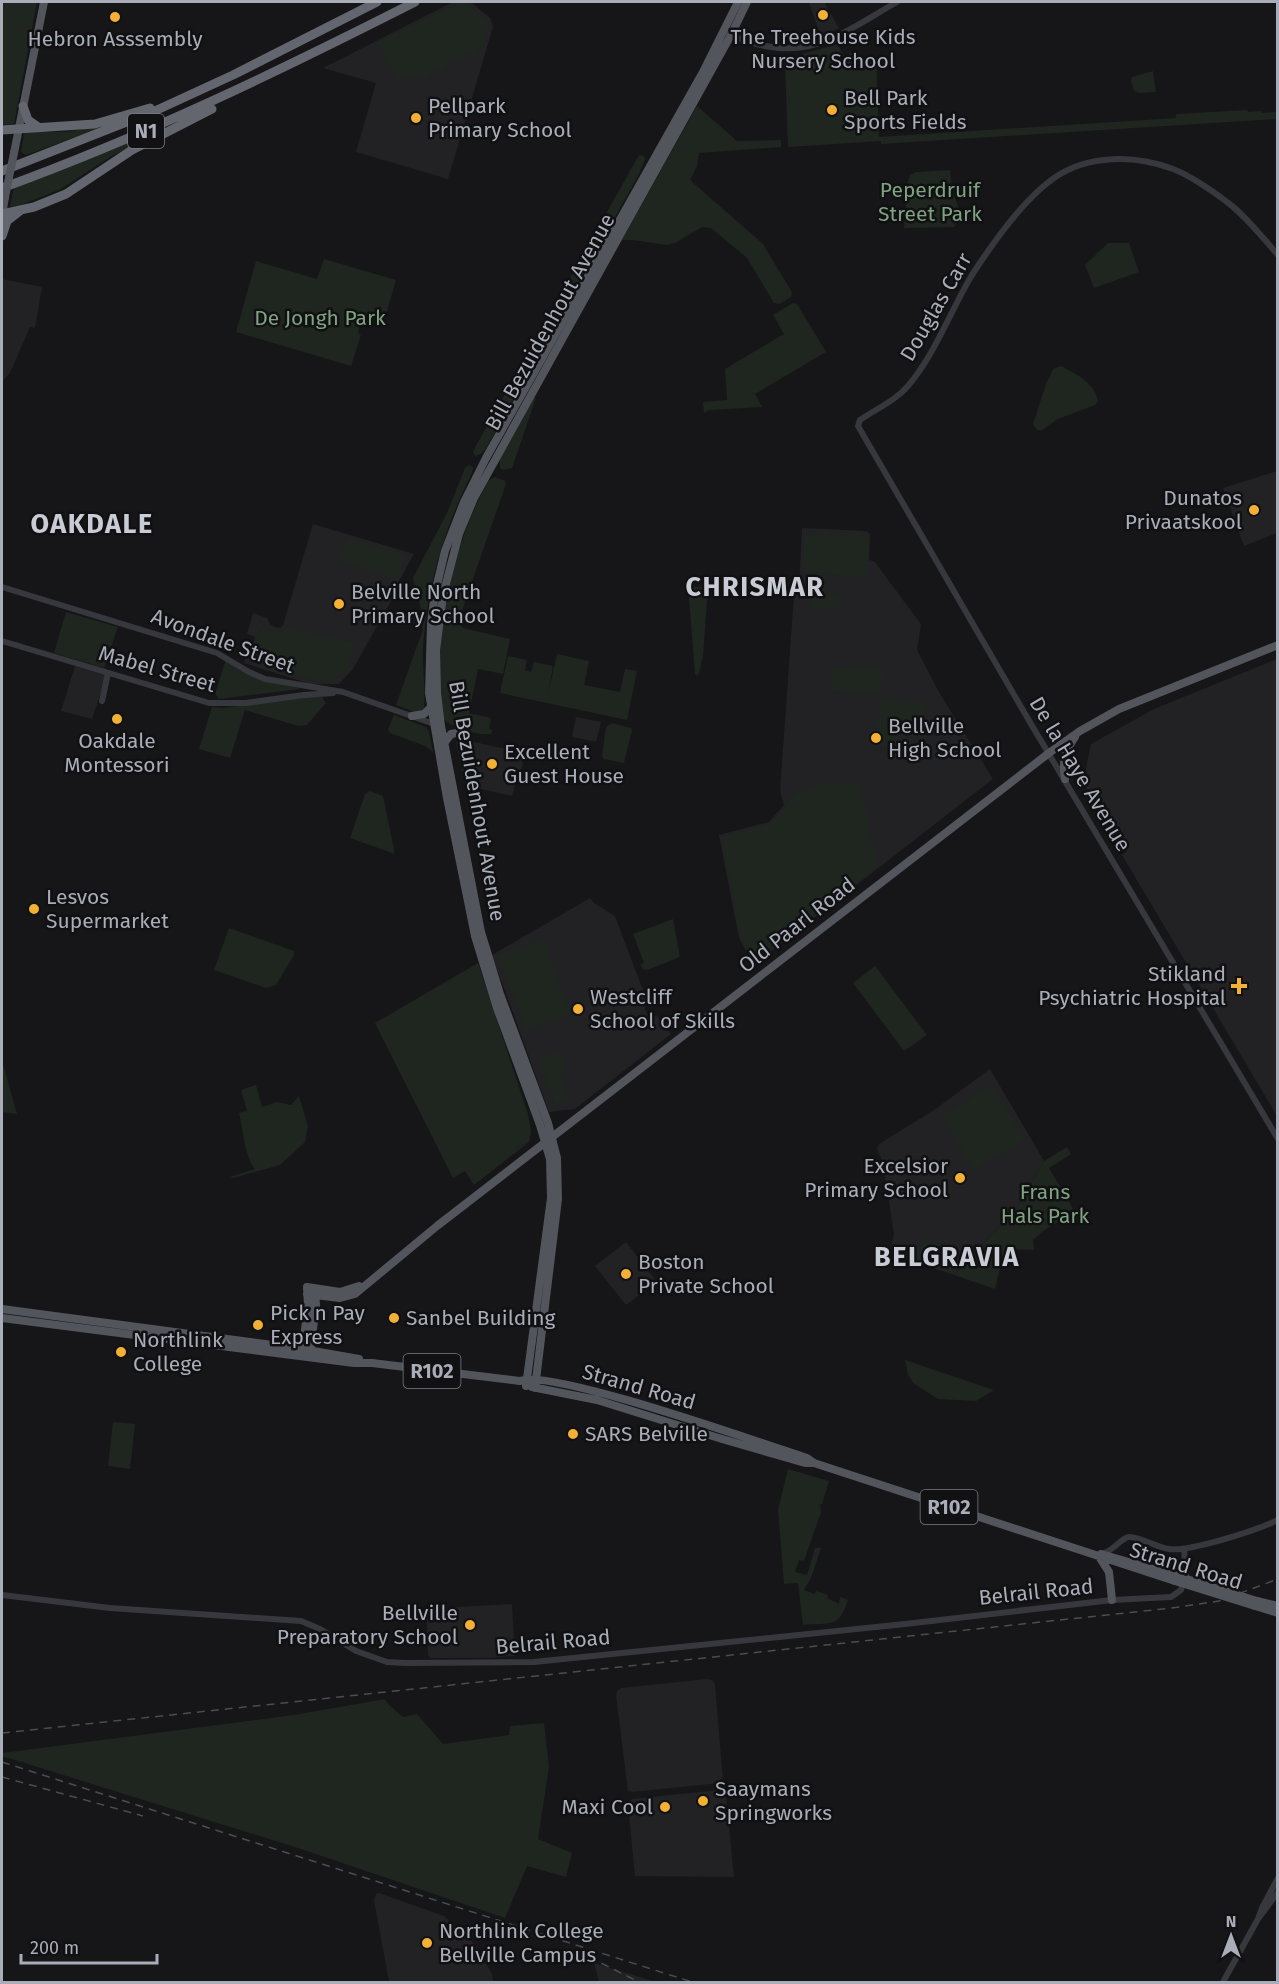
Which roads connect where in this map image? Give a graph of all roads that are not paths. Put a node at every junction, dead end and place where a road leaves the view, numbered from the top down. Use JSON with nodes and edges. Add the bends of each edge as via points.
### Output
{"nodes":[{"id":1,"x":44,"y":2,"type":"edge"},
{"id":2,"x":377,"y":2,"type":"edge"},
{"id":3,"x":416,"y":2,"type":"edge"},
{"id":4,"x":738,"y":2,"type":"edge"},
{"id":5,"x":747,"y":2,"type":"edge"},
{"id":6,"x":897,"y":2,"type":"edge"},
{"id":7,"x":728,"y":34,"type":"junction"},
{"id":8,"x":288,"y":66,"type":"junction"},
{"id":9,"x":233,"y":75,"type":"junction"},
{"id":10,"x":23,"y":106,"type":"junction"},
{"id":11,"x":41,"y":128,"type":"junction"},
{"id":12,"x":19,"y":129,"type":"junction"},
{"id":13,"x":2,"y":130,"type":"edge"},
{"id":14,"x":2,"y":171,"type":"edge"},
{"id":15,"x":3,"y":192,"type":"edge"},
{"id":16,"x":20,"y":211,"type":"junction"},
{"id":17,"x":2,"y":214,"type":"edge"},
{"id":18,"x":2,"y":236,"type":"edge"},
{"id":19,"x":1278,"y":255,"type":"edge"},
{"id":20,"x":858,"y":424,"type":"joint"},
{"id":21,"x":2,"y":587,"type":"edge"},
{"id":22,"x":2,"y":641,"type":"edge"},
{"id":23,"x":1278,"y":645,"type":"edge"},
{"id":24,"x":108,"y":673,"type":"junction"},
{"id":25,"x":343,"y":692,"type":"junction"},
{"id":26,"x":102,"y":701,"type":"dead end"},
{"id":27,"x":431,"y":707,"type":"junction"},
{"id":28,"x":412,"y":716,"type":"junction"},
{"id":29,"x":437,"y":725,"type":"junction"},
{"id":30,"x":1080,"y":731,"type":"junction"},
{"id":31,"x":462,"y":732,"type":"dead end"},
{"id":32,"x":444,"y":743,"type":"junction"},
{"id":33,"x":1049,"y":753,"type":"junction"},
{"id":34,"x":1065,"y":779,"type":"junction"},
{"id":35,"x":549,"y":1139,"type":"junction"},
{"id":36,"x":1278,"y":1139,"type":"edge"},
{"id":37,"x":551,"y":1256,"type":"junction"},
{"id":38,"x":539,"y":1278,"type":"junction"},
{"id":39,"x":368,"y":1281,"type":"junction"},
{"id":40,"x":311,"y":1291,"type":"junction"},
{"id":41,"x":329,"y":1292,"type":"junction"},
{"id":42,"x":350,"y":1296,"type":"junction"},
{"id":43,"x":2,"y":1309,"type":"edge"},
{"id":44,"x":2,"y":1318,"type":"edge"},
{"id":45,"x":160,"y":1330,"type":"junction"},
{"id":46,"x":182,"y":1342,"type":"junction"},
{"id":47,"x":306,"y":1353,"type":"junction"},
{"id":48,"x":529,"y":1383,"type":"junction"},
{"id":49,"x":604,"y":1393,"type":"junction"},
{"id":50,"x":631,"y":1411,"type":"junction"},
{"id":51,"x":742,"y":1437,"type":"junction"},
{"id":52,"x":763,"y":1451,"type":"junction"},
{"id":53,"x":814,"y":1463,"type":"junction"},
{"id":54,"x":1278,"y":1520,"type":"edge"},
{"id":55,"x":1120,"y":1543,"type":"junction"},
{"id":56,"x":1184,"y":1549,"type":"junction"},
{"id":57,"x":1101,"y":1556,"type":"junction"},
{"id":58,"x":1125,"y":1563,"type":"junction"},
{"id":59,"x":1112,"y":1585,"type":"junction"},
{"id":60,"x":3,"y":1594,"type":"edge"},
{"id":61,"x":1112,"y":1600,"type":"junction"},
{"id":62,"x":1256,"y":1603,"type":"junction"},
{"id":63,"x":1278,"y":1606,"type":"edge"},
{"id":64,"x":1278,"y":1613,"type":"edge"},
{"id":65,"x":1278,"y":1878,"type":"edge"},
{"id":66,"x":1278,"y":1892,"type":"edge"},
{"id":67,"x":1258,"y":1919,"type":"junction"},
{"id":68,"x":1223,"y":1983,"type":"edge"}],
"edges":[{"from":1,"to":10,"type":"main road"},
{"from":2,"to":9,"type":"highway","number":"N1"},
{"from":3,"to":8,"type":"highway","number":"N1"},
{"from":4,"to":7,"type":"main road","name":"Bill Bezuidenhout Avenue"},
{"from":5,"to":7,"type":"main road","name":"Bill Bezuidenhout Avenue"},
{"from":6,"to":7,"type":"street","via":[[841,34],[801,48],[770,48]]},
{"from":7,"to":27,"type":"main road","name":"Bill Bezuidenhout Avenue","via":[[491,448],[458,517],[445,551],[432,614]]},
{"from":7,"to":29,"type":"main road","name":"Bill Bezuidenhout Avenue","via":[[471,505],[443,595],[436,661]]},
{"from":8,"to":15,"type":"highway","number":"N1","via":[[156,128]]},
{"from":8,"to":16,"type":"highway","via":[[140,145],[66,194]]},
{"from":9,"to":11,"type":"highway","via":[[115,119]]},
{"from":9,"to":14,"type":"highway","number":"N1","via":[[147,115]]},
{"from":10,"to":11,"type":"highway","via":[[30,122]]},
{"from":10,"to":12,"type":"main road"},
{"from":11,"to":12,"type":"highway"},
{"from":12,"to":13,"type":"highway"},
{"from":12,"to":15,"type":"main road","bridge":true},
{"from":15,"to":17,"type":"main road"},
{"from":16,"to":17,"type":"highway"},
{"from":16,"to":18,"type":"highway","via":[[7,221]]},
{"from":19,"to":20,"type":"street","name":"Douglas Carr","via":[[1231,205],[1174,169],[1124,159],[1074,167],[1042,189],[995,242],[910,385]]},
{"from":20,"to":33,"type":"street","name":"De la Haye Avenue"},
{"from":21,"to":25,"type":"street","name":"Avondale Street","via":[[207,649],[265,679]]},
{"from":22,"to":24,"type":"street","name":"Mabel Street"},
{"from":23,"to":30,"type":"main road","name":"Old Paarl Road","via":[[1119,709]]},
{"from":24,"to":25,"type":"street","name":"Mabel Street","via":[[208,703],[246,703]]},
{"from":24,"to":26,"type":"street"},
{"from":25,"to":28,"type":"street","name":"Avondale Street"},
{"from":27,"to":28,"type":"main road","via":[[424,714]]},
{"from":27,"to":29,"type":"main road","name":"Bill Bezuidenhout Avenue"},
{"from":28,"to":29,"type":"street","name":"Avondale Street"},
{"from":29,"to":32,"type":"main road","name":"Bill Bezuidenhout Avenue"},
{"from":29,"to":35,"type":"main road","name":"Bill Bezuidenhout Avenue","via":[[476,942],[497,1008]]},
{"from":30,"to":33,"type":"main road","name":"Old Paarl Road"},
{"from":30,"to":34,"type":"main road","via":[[1065,756]]},
{"from":31,"to":32,"type":"main road","via":[[452,734]]},
{"from":32,"to":35,"type":"main road","name":"Bill Bezuidenhout Avenue","via":[[481,932]]},
{"from":33,"to":34,"type":"street","name":"De la Haye Avenue"},
{"from":33,"to":35,"type":"main road","name":"Old Paarl Road"},
{"from":34,"to":36,"type":"street","name":"De la Haye Avenue"},
{"from":35,"to":37,"type":"main road","name":"Bill Bezuidenhout Avenue","via":[[557,1158],[559,1188]]},
{"from":35,"to":38,"type":"main road","name":"Bill Bezuidenhout Avenue","via":[[550,1198]]},
{"from":35,"to":39,"type":"main road","name":"Old Paarl Road"},
{"from":37,"to":38,"type":"main road","via":[[545,1275]]},
{"from":37,"to":48,"type":"main road","name":"Bill Bezuidenhout Avenue"},
{"from":38,"to":48,"type":"main road","name":"Bill Bezuidenhout Avenue"},
{"from":39,"to":41,"type":"main road","name":"Old Paarl Road","via":[[345,1292]]},
{"from":39,"to":42,"type":"main road","name":"Old Paarl Road"},
{"from":40,"to":41,"type":"main road","name":"Old Paarl Road"},
{"from":40,"to":42,"type":"main road","via":[[340,1298]]},
{"from":40,"to":47,"type":"main road"},
{"from":41,"to":42,"type":"main road"},
{"from":43,"to":45,"type":"main road","number":"R102"},
{"from":44,"to":46,"type":"main road","number":"R102"},
{"from":45,"to":46,"type":"main road","via":[[164,1336]]},
{"from":45,"to":47,"type":"main road","number":"R102"},
{"from":46,"to":47,"type":"main road","number":"R102"},
{"from":47,"to":48,"type":"main road","name":"Strand Road","number":"R102"},
{"from":48,"to":49,"type":"main road","name":"Strand Road","number":"R102"},
{"from":48,"to":50,"type":"main road","name":"Strand Road","number":"R102"},
{"from":49,"to":50,"type":"main road","via":[[605,1398]]},
{"from":49,"to":51,"type":"main road","name":"Strand Road","number":"R102"},
{"from":50,"to":52,"type":"main road","name":"Strand Road","number":"R102"},
{"from":51,"to":52,"type":"main road"},
{"from":51,"to":53,"type":"main road","name":"Strand Road","number":"R102"},
{"from":52,"to":53,"type":"main road","name":"Strand Road","number":"R102"},
{"from":53,"to":57,"type":"main road","name":"Strand Road","number":"R102"},
{"from":54,"to":56,"type":"street"},
{"from":55,"to":56,"type":"street","via":[[1130,1537],[1166,1549]]},
{"from":55,"to":57,"type":"street"},
{"from":55,"to":58,"type":"street"},
{"from":56,"to":61,"type":"street","name":"Belrail Road","via":[[1186,1575],[1178,1593],[1172,1597]]},
{"from":57,"to":58,"type":"main road","name":"Strand Road","number":"R102"},
{"from":57,"to":59,"type":"main road"},
{"from":58,"to":59,"type":"main road","via":[[1114,1572]]},
{"from":58,"to":62,"type":"main road","name":"Strand Road","number":"R102","bridge":true},
{"from":59,"to":61,"type":"main road"},
{"from":60,"to":61,"type":"street","name":"Belrail Road","via":[[110,1608],[301,1621],[363,1654],[405,1663],[534,1662]]},
{"from":62,"to":63,"type":"main road","name":"Strand Road","number":"R102"},
{"from":62,"to":64,"type":"main road","name":"Strand Road","number":"R102"},
{"from":65,"to":67,"type":"street"},
{"from":66,"to":67,"type":"street"},
{"from":67,"to":68,"type":"street"}]}
